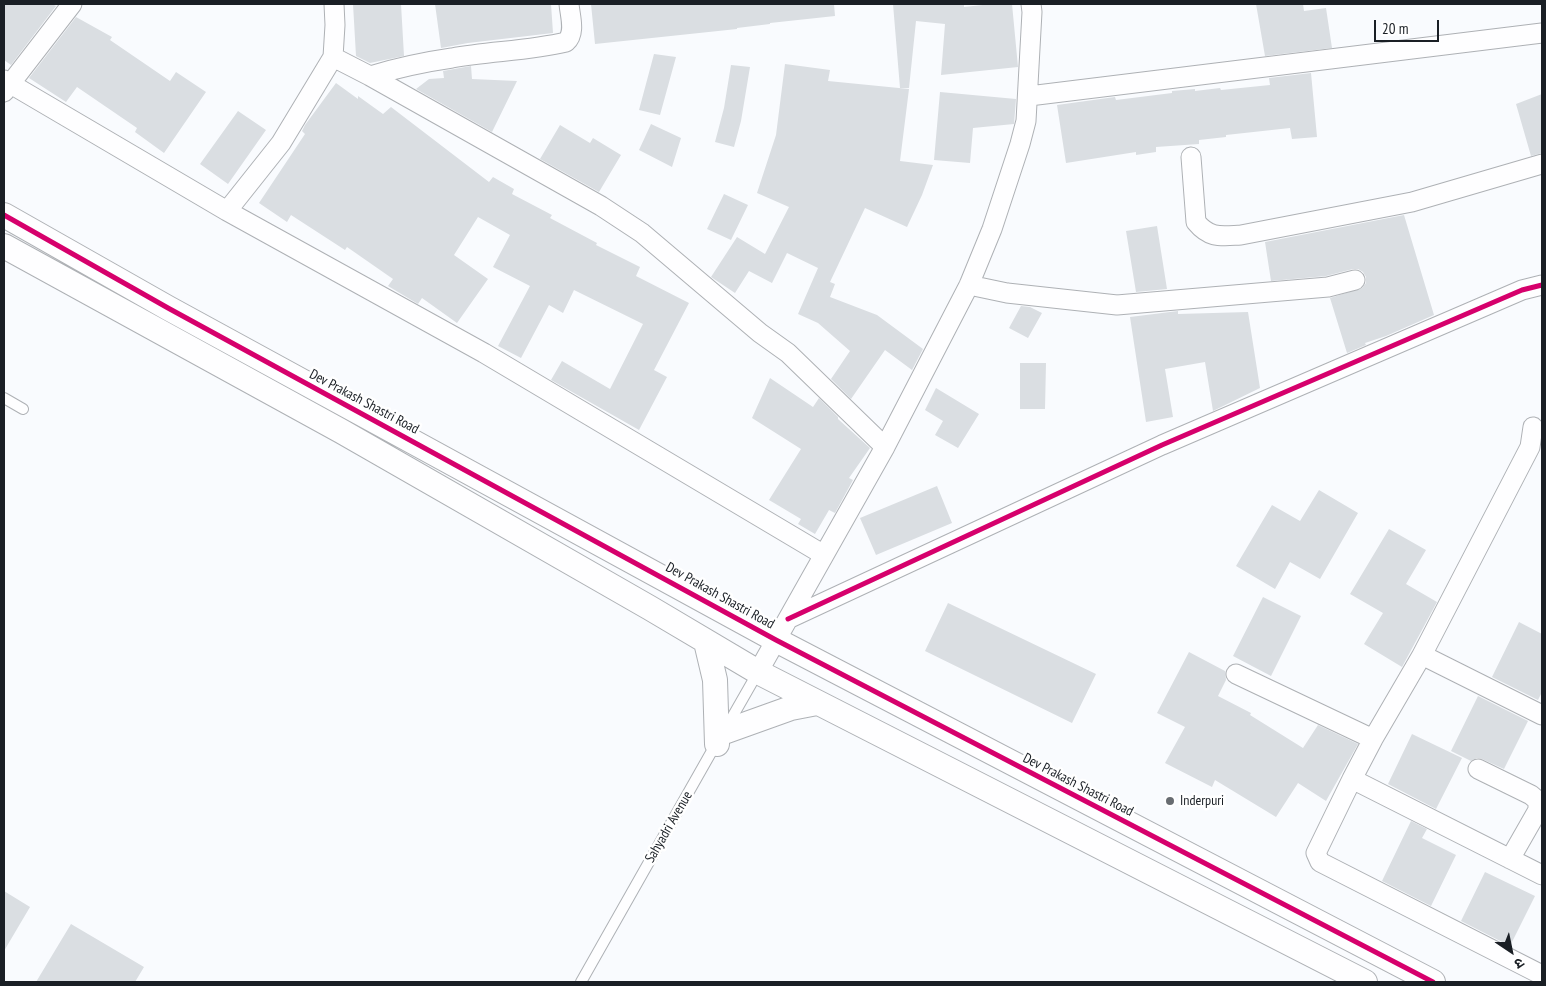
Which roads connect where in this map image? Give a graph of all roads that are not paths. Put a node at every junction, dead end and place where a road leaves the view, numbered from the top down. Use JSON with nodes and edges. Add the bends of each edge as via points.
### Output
{"nodes":[{"id":1,"x":72,"y":4,"type":"edge"},
{"id":2,"x":334,"y":4,"type":"edge"},
{"id":3,"x":569,"y":4,"type":"edge"},
{"id":4,"x":1031,"y":4,"type":"edge"},
{"id":5,"x":1542,"y":33,"type":"edge"},
{"id":6,"x":333,"y":58,"type":"junction"},
{"id":7,"x":370,"y":76,"type":"junction"},
{"id":8,"x":6,"y":86,"type":"edge"},
{"id":9,"x":1029,"y":96,"type":"junction"},
{"id":10,"x":1191,"y":157,"type":"dead end"},
{"id":11,"x":1542,"y":164,"type":"edge"},
{"id":12,"x":226,"y":211,"type":"junction"},
{"id":13,"x":4,"y":215,"type":"edge"},
{"id":14,"x":4,"y":246,"type":"edge"},
{"id":15,"x":1355,"y":280,"type":"dead end"},
{"id":16,"x":969,"y":285,"type":"junction"},
{"id":17,"x":1542,"y":285,"type":"edge"},
{"id":18,"x":4,"y":398,"type":"edge"},
{"id":19,"x":23,"y":409,"type":"dead end"},
{"id":20,"x":1533,"y":427,"type":"dead end"},
{"id":21,"x":885,"y":446,"type":"junction"},
{"id":22,"x":824,"y":555,"type":"junction"},
{"id":23,"x":788,"y":620,"type":"junction"},
{"id":24,"x":776,"y":640,"type":"junction"},
{"id":25,"x":706,"y":642,"type":"junction"},
{"id":26,"x":1422,"y":655,"type":"junction"},
{"id":27,"x":758,"y":672,"type":"junction"},
{"id":28,"x":1236,"y":674,"type":"dead end"},
{"id":29,"x":818,"y":703,"type":"junction"},
{"id":30,"x":1542,"y":714,"type":"edge"},
{"id":31,"x":720,"y":738,"type":"junction"},
{"id":32,"x":1373,"y":739,"type":"junction"},
{"id":33,"x":1478,"y":768,"type":"dead end"},
{"id":34,"x":1352,"y":779,"type":"junction"},
{"id":35,"x":1510,"y":859,"type":"junction"},
{"id":36,"x":1542,"y":875,"type":"edge"},
{"id":37,"x":1542,"y":975,"type":"edge"},
{"id":38,"x":581,"y":982,"type":"edge"},
{"id":39,"x":1365,"y":982,"type":"edge"},
{"id":40,"x":1433,"y":982,"type":"edge"}],
"edges":[{"from":1,"to":8,"type":"street"},
{"from":2,"to":6,"type":"street"},
{"from":3,"to":7,"type":"street","via":[[572,31],[566,42],[453,58]]},
{"from":4,"to":9,"type":"street"},
{"from":5,"to":9,"type":"street"},
{"from":6,"to":7,"type":"street"},
{"from":6,"to":12,"type":"street","via":[[281,142]]},
{"from":7,"to":21,"type":"street","via":[[602,206],[642,233],[788,353]]},
{"from":8,"to":12,"type":"street"},
{"from":9,"to":16,"type":"street","via":[[1020,144],[992,229]]},
{"from":10,"to":11,"type":"street","via":[[1196,222],[1215,236],[1240,235],[1412,202]]},
{"from":12,"to":22,"type":"street","via":[[484,353]]},
{"from":13,"to":24,"type":"street","name":"Dev Prakash Shastri Road"},
{"from":14,"to":25,"type":"street","via":[[341,431]]},
{"from":15,"to":16,"type":"street","via":[[1328,287],[1117,305],[1007,293]]},
{"from":16,"to":21,"type":"street"},
{"from":17,"to":23,"type":"street","via":[[1522,290],[1162,445]]},
{"from":18,"to":19,"type":"lane"},
{"from":20,"to":26,"type":"street","via":[[1530,447]]},
{"from":21,"to":22,"type":"street"},
{"from":22,"to":23,"type":"street"},
{"from":23,"to":24,"type":"street"},
{"from":24,"to":27,"type":"street"},
{"from":24,"to":40,"type":"street","name":"Dev Prakash Shastri Road"},
{"from":25,"to":27,"type":"street"},
{"from":25,"to":31,"type":"street","via":[[715,680]]},
{"from":26,"to":30,"type":"street"},
{"from":26,"to":32,"type":"street"},
{"from":27,"to":29,"type":"street"},
{"from":27,"to":31,"type":"lane","name":"Sahyadri Avenue"},
{"from":28,"to":32,"type":"street"},
{"from":29,"to":31,"type":"street","via":[[791,708]]},
{"from":29,"to":39,"type":"street"},
{"from":31,"to":38,"type":"lane","name":"Sahyadri Avenue"},
{"from":32,"to":34,"type":"street"},
{"from":33,"to":35,"type":"street","via":[[1538,801],[1538,810]]},
{"from":34,"to":35,"type":"street"},
{"from":34,"to":37,"type":"street","via":[[1317,848],[1320,862]]},
{"from":35,"to":36,"type":"street"}]}
